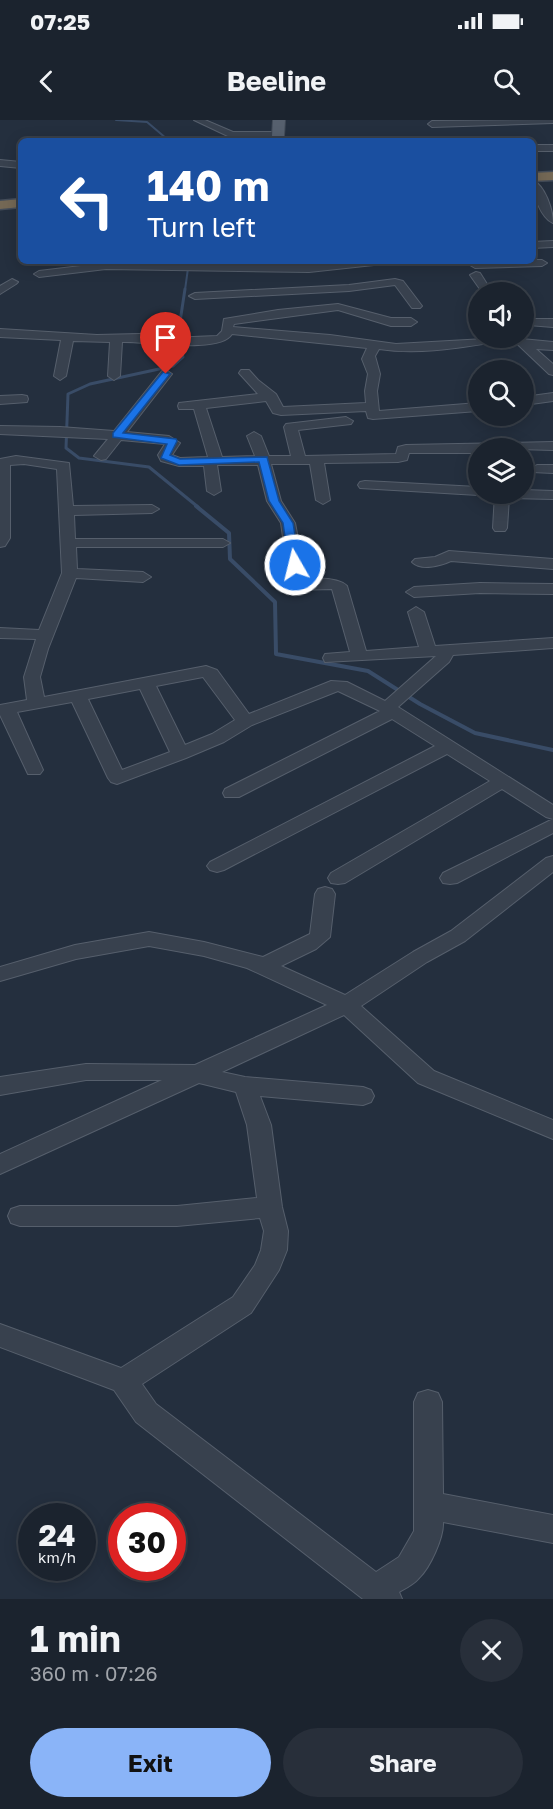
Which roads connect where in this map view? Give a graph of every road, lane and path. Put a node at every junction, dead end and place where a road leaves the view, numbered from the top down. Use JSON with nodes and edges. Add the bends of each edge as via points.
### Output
{"nodes":[{"id":1,"x":198,"y":120,"type":"edge"},
{"id":2,"x":279,"y":120,"type":"edge"},
{"id":3,"x":553,"y":120,"type":"edge"},
{"id":4,"x":487,"y":121,"type":"edge"},
{"id":5,"x":432,"y":126,"type":"edge"},
{"id":6,"x":280,"y":138,"type":"edge"},
{"id":7,"x":536,"y":148,"type":"edge"},
{"id":8,"x":553,"y":148,"type":"edge"},
{"id":9,"x":0,"y":163,"type":"edge"},
{"id":10,"x":18,"y":165,"type":"edge"},
{"id":11,"x":553,"y":176,"type":"edge"},
{"id":12,"x":537,"y":181,"type":"edge"},
{"id":13,"x":18,"y":203,"type":"edge"},
{"id":14,"x":0,"y":205,"type":"edge"},
{"id":15,"x":18,"y":208,"type":"edge"},
{"id":16,"x":0,"y":210,"type":"edge"},
{"id":17,"x":553,"y":220,"type":"edge"},
{"id":18,"x":553,"y":244,"type":"edge"},
{"id":19,"x":536,"y":246,"type":"edge"},
{"id":20,"x":536,"y":253,"type":"edge"},
{"id":21,"x":542,"y":263,"type":"junction"},
{"id":22,"x":239,"y":264,"type":"edge"},
{"id":23,"x":532,"y":264,"type":"edge"},
{"id":24,"x":536,"y":264,"type":"edge"},
{"id":25,"x":290,"y":265,"type":"edge"},
{"id":26,"x":333,"y":265,"type":"edge"},
{"id":27,"x":39,"y":274,"type":"dead end"},
{"id":28,"x":549,"y":276,"type":"dead end"},
{"id":29,"x":12,"y":282,"type":"dead end"},
{"id":30,"x":482,"y":282,"type":"edge"},
{"id":31,"x":349,"y":288,"type":"junction"},
{"id":32,"x":0,"y":291,"type":"edge"},
{"id":33,"x":195,"y":296,"type":"dead end"},
{"id":34,"x":417,"y":306,"type":"dead end"},
{"id":35,"x":411,"y":322,"type":"dead end"},
{"id":36,"x":534,"y":323,"type":"edge"},
{"id":37,"x":553,"y":323,"type":"edge"},
{"id":38,"x":227,"y":332,"type":"junction"},
{"id":39,"x":0,"y":333,"type":"edge"},
{"id":40,"x":68,"y":337,"type":"junction"},
{"id":41,"x":116,"y":339,"type":"junction"},
{"id":42,"x":468,"y":342,"type":"edge"},
{"id":43,"x":534,"y":343,"type":"edge"},
{"id":44,"x":375,"y":346,"type":"junction"},
{"id":45,"x":553,"y":346,"type":"edge"},
{"id":46,"x":528,"y":348,"type":"edge"},
{"id":47,"x":553,"y":371,"type":"edge"},
{"id":48,"x":166,"y":374,"type":"dead end"},
{"id":49,"x":245,"y":374,"type":"dead end"},
{"id":50,"x":60,"y":376,"type":"dead end"},
{"id":51,"x":114,"y":376,"type":"dead end"},
{"id":52,"x":271,"y":397,"type":"junction"},
{"id":53,"x":553,"y":397,"type":"edge"},
{"id":54,"x":22,"y":399,"type":"dead end"},
{"id":55,"x":0,"y":400,"type":"edge"},
{"id":56,"x":534,"y":400,"type":"edge"},
{"id":57,"x":199,"y":405,"type":"junction"},
{"id":58,"x":184,"y":406,"type":"dead end"},
{"id":59,"x":371,"y":407,"type":"junction"},
{"id":60,"x":468,"y":407,"type":"edge"},
{"id":61,"x":346,"y":421,"type":"dead end"},
{"id":62,"x":0,"y":430,"type":"edge"},
{"id":63,"x":29,"y":431,"type":"junction"},
{"id":64,"x":116,"y":435,"type":"junction"},
{"id":65,"x":254,"y":436,"type":"dead end"},
{"id":66,"x":553,"y":446,"type":"edge"},
{"id":67,"x":534,"y":447,"type":"edge"},
{"id":68,"x":468,"y":448,"type":"edge"},
{"id":69,"x":102,"y":456,"type":"dead end"},
{"id":70,"x":263,"y":459,"type":"junction"},
{"id":71,"x":299,"y":459,"type":"junction"},
{"id":72,"x":316,"y":459,"type":"junction"},
{"id":73,"x":23,"y":461,"type":"junction"},
{"id":74,"x":213,"y":461,"type":"junction"},
{"id":75,"x":537,"y":469,"type":"dead end"},
{"id":76,"x":553,"y":469,"type":"edge"},
{"id":77,"x":365,"y":485,"type":"dead end"},
{"id":78,"x":468,"y":490,"type":"edge"},
{"id":79,"x":214,"y":491,"type":"dead end"},
{"id":80,"x":534,"y":495,"type":"edge"},
{"id":81,"x":553,"y":495,"type":"edge"},
{"id":82,"x":323,"y":500,"type":"dead end"},
{"id":83,"x":502,"y":504,"type":"edge"},
{"id":84,"x":152,"y":509,"type":"dead end"},
{"id":85,"x":65,"y":510,"type":"junction"},
{"id":86,"x":500,"y":528,"type":"dead end"},
{"id":87,"x":0,"y":543,"type":"edge"},
{"id":88,"x":70,"y":543,"type":"junction"},
{"id":89,"x":223,"y":543,"type":"dead end"},
{"id":90,"x":420,"y":562,"type":"dead end"},
{"id":91,"x":553,"y":564,"type":"edge"},
{"id":92,"x":295,"y":565,"type":"dead end"},
{"id":93,"x":70,"y":573,"type":"junction"},
{"id":94,"x":143,"y":577,"type":"dead end"},
{"id":95,"x":295,"y":585,"type":"dead end"},
{"id":96,"x":553,"y":589,"type":"edge"},
{"id":97,"x":414,"y":592,"type":"dead end"},
{"id":98,"x":416,"y":612,"type":"dead end"},
{"id":99,"x":0,"y":633,"type":"edge"},
{"id":100,"x":46,"y":634,"type":"junction"},
{"id":101,"x":553,"y":643,"type":"edge"},
{"id":102,"x":438,"y":652,"type":"junction"},
{"id":103,"x":359,"y":656,"type":"junction"},
{"id":104,"x":331,"y":658,"type":"dead end"},
{"id":105,"x":146,"y":681,"type":"junction"},
{"id":106,"x":77,"y":694,"type":"junction"},
{"id":107,"x":36,"y":701,"type":"junction"},
{"id":108,"x":392,"y":707,"type":"junction"},
{"id":109,"x":3,"y":709,"type":"edge"},
{"id":110,"x":246,"y":721,"type":"junction"},
{"id":111,"x":446,"y":747,"type":"junction"},
{"id":112,"x":180,"y":754,"type":"junction"},
{"id":113,"x":34,"y":770,"type":"dead end"},
{"id":114,"x":501,"y":782,"type":"junction"},
{"id":115,"x":232,"y":793,"type":"dead end"},
{"id":116,"x":553,"y":813,"type":"edge"},
{"id":117,"x":553,"y":825,"type":"edge"},
{"id":118,"x":553,"y":862,"type":"edge"},
{"id":119,"x":218,"y":866,"type":"dead end"},
{"id":120,"x":338,"y":878,"type":"dead end"},
{"id":121,"x":450,"y":878,"type":"dead end"},
{"id":122,"x":325,"y":894,"type":"dead end"},
{"id":123,"x":263,"y":966,"type":"junction"},
{"id":124,"x":0,"y":974,"type":"edge"},
{"id":125,"x":346,"y":1005,"type":"junction"},
{"id":126,"x":198,"y":1074,"type":"junction"},
{"id":127,"x":0,"y":1086,"type":"edge"},
{"id":128,"x":245,"y":1086,"type":"junction"},
{"id":129,"x":363,"y":1096,"type":"dead end"},
{"id":130,"x":553,"y":1131,"type":"edge"},
{"id":131,"x":0,"y":1165,"type":"edge"},
{"id":132,"x":270,"y":1207,"type":"junction"},
{"id":133,"x":20,"y":1216,"type":"dead end"},
{"id":134,"x":0,"y":1335,"type":"edge"},
{"id":135,"x":124,"y":1381,"type":"junction"},
{"id":136,"x":428,"y":1402,"type":"dead end"},
{"id":137,"x":429,"y":1505,"type":"junction"},
{"id":138,"x":553,"y":1529,"type":"edge"},
{"id":139,"x":382,"y":1594,"type":"edge"}],
"edges":[{"from":1,"to":6,"type":"street","via":[[232,135]]},
{"from":2,"to":6,"type":"main road"},
{"from":3,"to":4,"type":"street"},
{"from":4,"to":5,"type":"street"},
{"from":7,"to":8,"type":"street"},
{"from":9,"to":10,"type":"street"},
{"from":11,"to":12,"type":"highway"},
{"from":12,"to":17,"type":"street"},
{"from":13,"to":14,"type":"highway"},
{"from":15,"to":16,"type":"highway"},
{"from":18,"to":19,"type":"street"},
{"from":20,"to":21,"type":"street"},
{"from":21,"to":24,"type":"street"},
{"from":21,"to":28,"type":"street"},
{"from":22,"to":25,"type":"street"},
{"from":22,"to":27,"type":"street","via":[[105,266]]},
{"from":23,"to":30,"type":"street","via":[[475,270]]},
{"from":25,"to":26,"type":"street"},
{"from":26,"to":31,"type":"street"},
{"from":29,"to":32,"type":"street"},
{"from":31,"to":33,"type":"street"},
{"from":31,"to":34,"type":"street","via":[[399,283]]},
{"from":35,"to":38,"type":"street","via":[[392,322],[338,307],[321,307],[228,321]]},
{"from":36,"to":37,"type":"street"},
{"from":38,"to":41,"type":"street","via":[[212,339],[169,342]]},
{"from":38,"to":44,"type":"street"},
{"from":39,"to":40,"type":"street"},
{"from":40,"to":41,"type":"street"},
{"from":40,"to":50,"type":"street"},
{"from":41,"to":51,"type":"street"},
{"from":42,"to":44,"type":"street","via":[[427,347]]},
{"from":43,"to":45,"type":"street"},
{"from":44,"to":59,"type":"street","via":[[367,356],[374,374]]},
{"from":46,"to":47,"type":"street"},
{"from":48,"to":64,"type":"street"},
{"from":49,"to":52,"type":"street"},
{"from":52,"to":57,"type":"street"},
{"from":52,"to":59,"type":"street","via":[[281,411]]},
{"from":53,"to":56,"type":"street"},
{"from":54,"to":55,"type":"street"},
{"from":57,"to":58,"type":"street"},
{"from":57,"to":74,"type":"street"},
{"from":59,"to":60,"type":"street","via":[[373,416]]},
{"from":61,"to":71,"type":"street","via":[[291,427]]},
{"from":62,"to":63,"type":"street"},
{"from":63,"to":64,"type":"street"},
{"from":63,"to":73,"type":"street"},
{"from":64,"to":69,"type":"street"},
{"from":64,"to":74,"type":"street","via":[[172,441],[165,455],[171,460]]},
{"from":65,"to":70,"type":"street"},
{"from":66,"to":67,"type":"street"},
{"from":68,"to":72,"type":"street","via":[[406,449],[398,458]]},
{"from":70,"to":71,"type":"street"},
{"from":70,"to":74,"type":"street"},
{"from":70,"to":92,"type":"street","via":[[274,501],[288,523]]},
{"from":71,"to":72,"type":"street"},
{"from":72,"to":82,"type":"street"},
{"from":73,"to":85,"type":"street","via":[[64,466]]},
{"from":73,"to":87,"type":"street","via":[[3,463]]},
{"from":74,"to":79,"type":"street"},
{"from":75,"to":76,"type":"street"},
{"from":77,"to":78,"type":"street"},
{"from":80,"to":81,"type":"street"},
{"from":83,"to":86,"type":"street"},
{"from":84,"to":85,"type":"street"},
{"from":85,"to":88,"type":"street"},
{"from":88,"to":89,"type":"street"},
{"from":88,"to":93,"type":"street"},
{"from":90,"to":91,"type":"street","via":[[448,556]]},
{"from":93,"to":94,"type":"street"},
{"from":93,"to":100,"type":"street"},
{"from":95,"to":103,"type":"street","via":[[339,586]]},
{"from":96,"to":97,"type":"street"},
{"from":98,"to":102,"type":"street"},
{"from":99,"to":100,"type":"street"},
{"from":100,"to":107,"type":"street","via":[[32,677]]},
{"from":101,"to":102,"type":"street"},
{"from":102,"to":103,"type":"street"},
{"from":102,"to":108,"type":"street","via":[[443,658]]},
{"from":103,"to":104,"type":"street"},
{"from":105,"to":106,"type":"street"},
{"from":105,"to":110,"type":"street","via":[[206,671]]},
{"from":105,"to":112,"type":"street"},
{"from":106,"to":107,"type":"street"},
{"from":106,"to":112,"type":"street","via":[[117,778]]},
{"from":107,"to":109,"type":"street"},
{"from":108,"to":110,"type":"street","via":[[336,685]]},
{"from":108,"to":111,"type":"street"},
{"from":108,"to":115,"type":"street"},
{"from":109,"to":113,"type":"street"},
{"from":110,"to":112,"type":"street"},
{"from":111,"to":114,"type":"street"},
{"from":111,"to":119,"type":"street"},
{"from":114,"to":116,"type":"street"},
{"from":114,"to":120,"type":"street"},
{"from":117,"to":121,"type":"street"},
{"from":118,"to":125,"type":"street","via":[[458,936]]},
{"from":122,"to":123,"type":"street","via":[[320,937]]},
{"from":123,"to":124,"type":"street","via":[[149,939],[75,952]]},
{"from":123,"to":125,"type":"street"},
{"from":125,"to":126,"type":"street"},
{"from":125,"to":130,"type":"street","via":[[426,1077]]},
{"from":126,"to":127,"type":"street","via":[[86,1072]]},
{"from":126,"to":128,"type":"street"},
{"from":126,"to":131,"type":"street"},
{"from":128,"to":129,"type":"street"},
{"from":128,"to":132,"type":"street","via":[[259,1125]]},
{"from":132,"to":133,"type":"street","via":[[177,1216]]},
{"from":132,"to":135,"type":"street","via":[[276,1231],[274,1250],[259,1283],[242,1305]]},
{"from":134,"to":135,"type":"street"},
{"from":135,"to":139,"type":"street","via":[[146,1413]]},
{"from":136,"to":137,"type":"street"},
{"from":137,"to":138,"type":"street"},
{"from":137,"to":139,"type":"street","via":[[429,1533],[410,1567]]}]}
